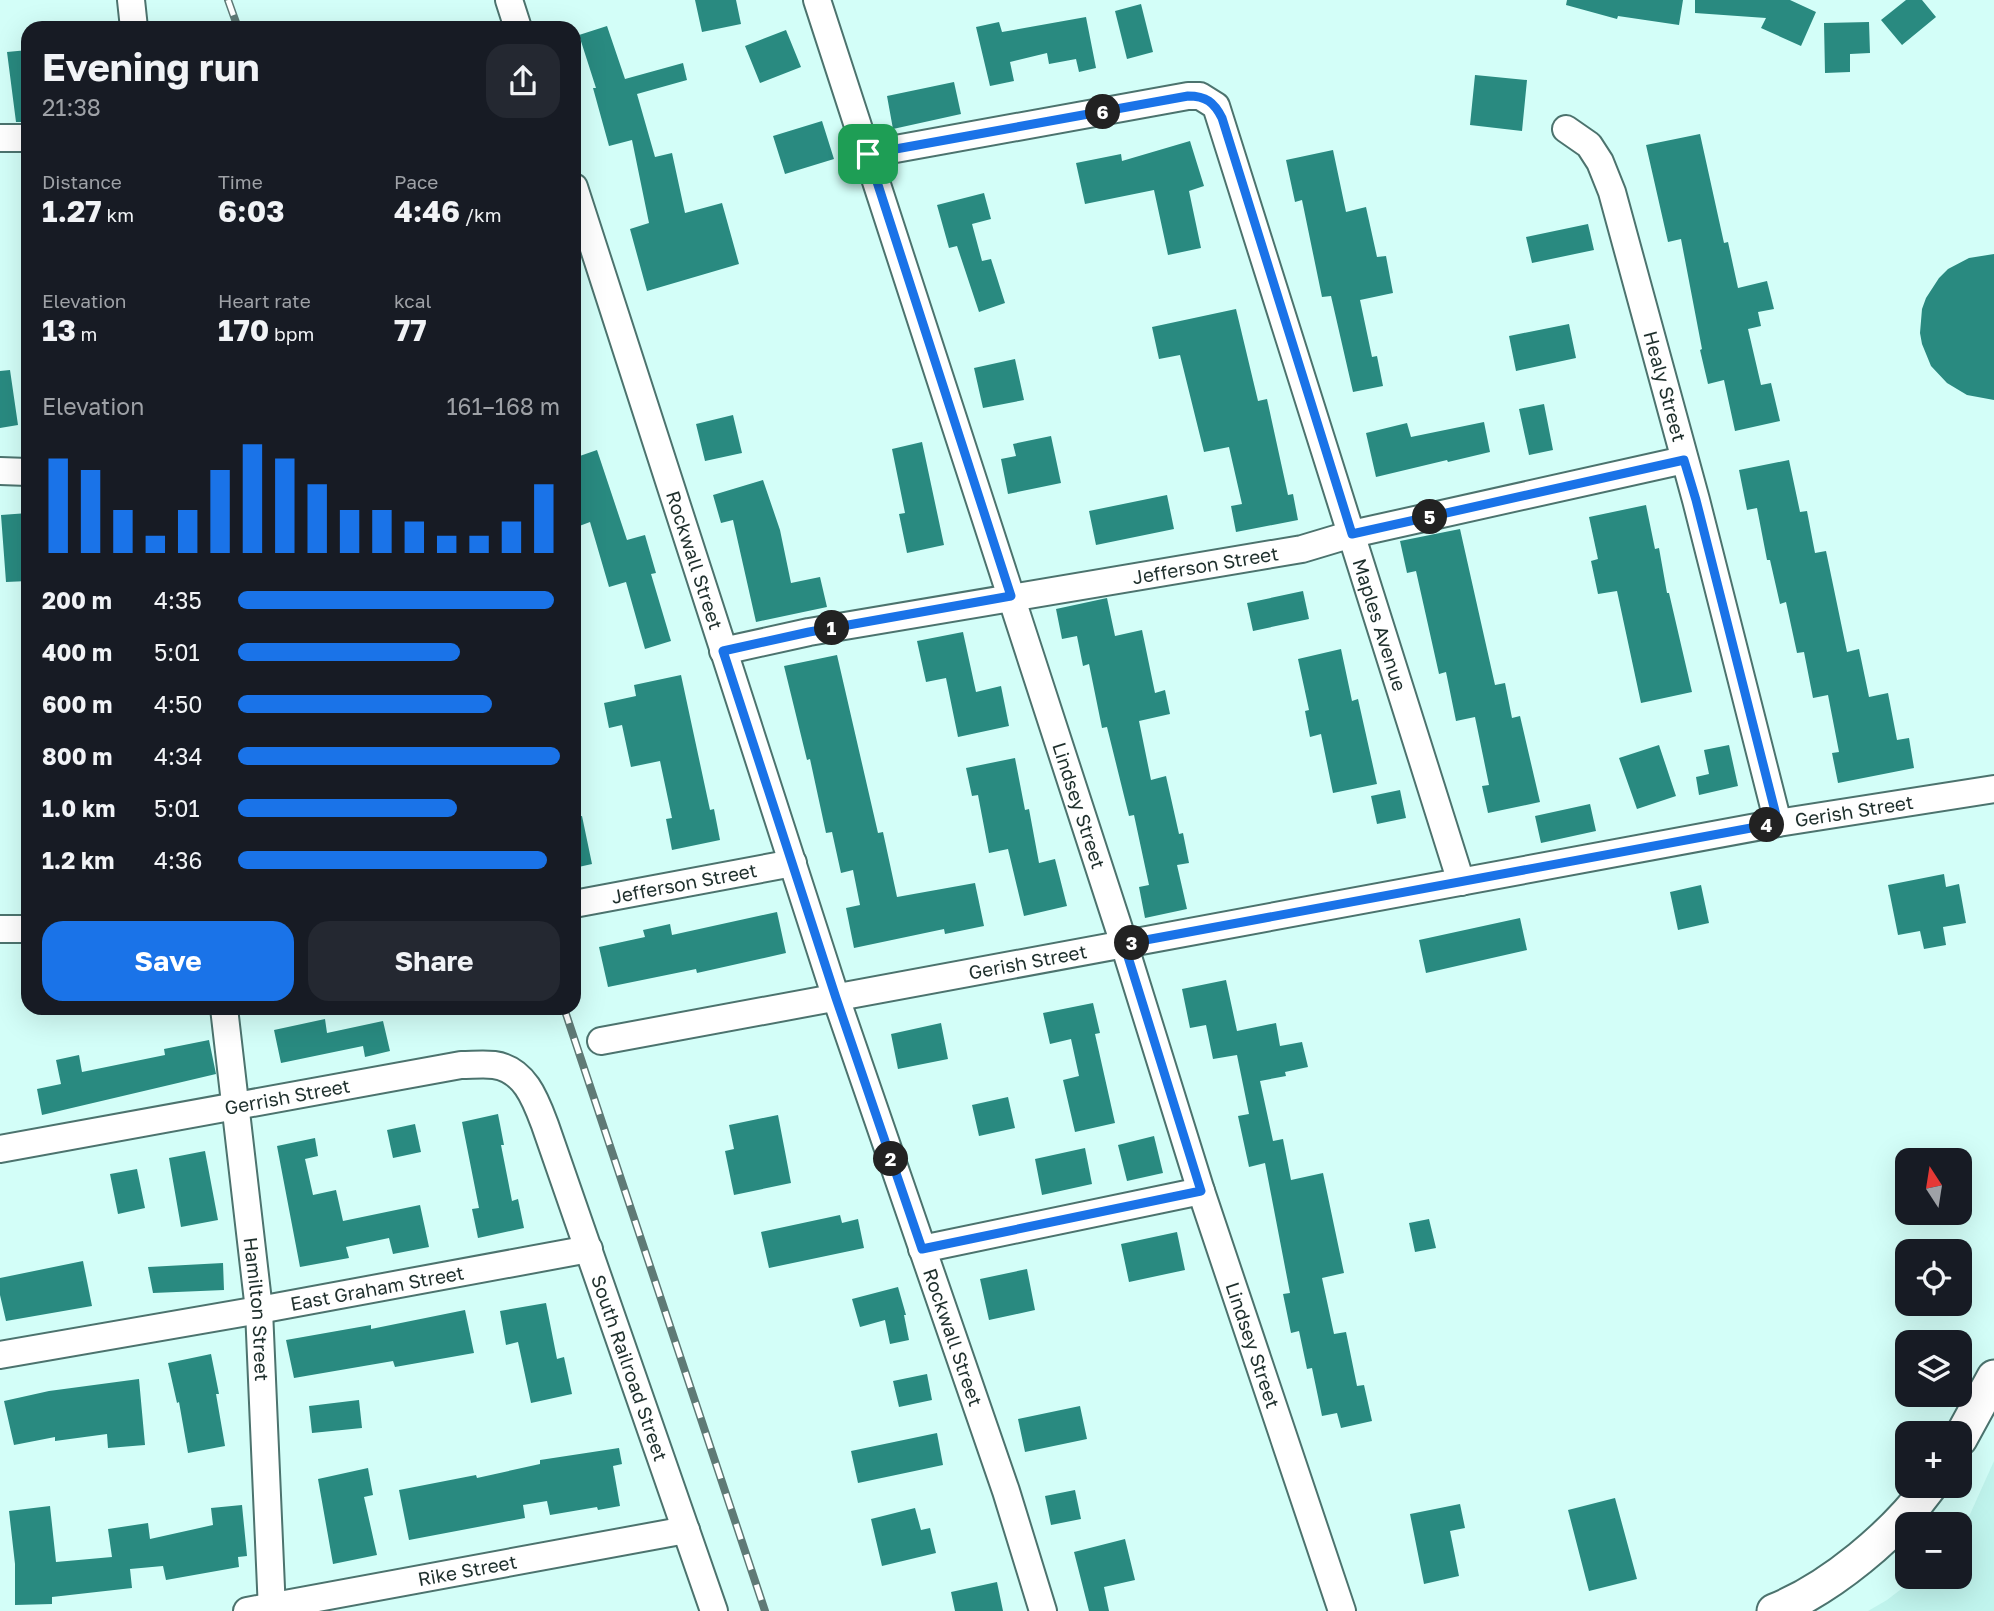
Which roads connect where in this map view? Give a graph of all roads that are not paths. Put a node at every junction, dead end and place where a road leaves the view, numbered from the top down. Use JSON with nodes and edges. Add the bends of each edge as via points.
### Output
{"nodes":[{"id":1,"x":131,"y":0,"type":"edge"},
{"id":2,"x":509,"y":0,"type":"edge"},
{"id":3,"x":817,"y":0,"type":"edge"},
{"id":4,"x":133,"y":21,"type":"edge"},
{"id":5,"x":516,"y":21,"type":"edge"},
{"id":6,"x":1566,"y":129,"type":"dead end"},
{"id":7,"x":0,"y":138,"type":"edge"},
{"id":8,"x":21,"y":138,"type":"edge"},
{"id":9,"x":868,"y":154,"type":"junction"},
{"id":10,"x":581,"y":209,"type":"edge"},
{"id":11,"x":1684,"y":460,"type":"junction"},
{"id":12,"x":0,"y":471,"type":"edge"},
{"id":13,"x":21,"y":472,"type":"edge"},
{"id":14,"x":1352,"y":534,"type":"junction"},
{"id":15,"x":1011,"y":596,"type":"junction"},
{"id":16,"x":723,"y":651,"type":"junction"},
{"id":17,"x":1994,"y":789,"type":"edge"},
{"id":18,"x":1778,"y":823,"type":"junction"},
{"id":19,"x":793,"y":863,"type":"junction"},
{"id":20,"x":1461,"y":882,"type":"junction"},
{"id":21,"x":581,"y":903,"type":"edge"},
{"id":22,"x":0,"y":929,"type":"edge"},
{"id":23,"x":21,"y":929,"type":"edge"},
{"id":24,"x":1124,"y":944,"type":"junction"},
{"id":25,"x":836,"y":998,"type":"junction"},
{"id":26,"x":225,"y":1015,"type":"edge"},
{"id":27,"x":601,"y":1041,"type":"dead end"},
{"id":28,"x":236,"y":1108,"type":"junction"},
{"id":29,"x":545,"y":1125,"type":"joint"},
{"id":30,"x":0,"y":1149,"type":"edge"},
{"id":31,"x":1201,"y":1191,"type":"junction"},
{"id":32,"x":589,"y":1249,"type":"junction"},
{"id":33,"x":922,"y":1249,"type":"junction"},
{"id":34,"x":259,"y":1310,"type":"junction"},
{"id":35,"x":0,"y":1355,"type":"edge"},
{"id":36,"x":1994,"y":1377,"type":"edge"},
{"id":37,"x":1970,"y":1421,"type":"edge"},
{"id":38,"x":1920,"y":1498,"type":"edge"},
{"id":39,"x":686,"y":1530,"type":"junction"},
{"id":40,"x":264,"y":1609,"type":"edge"},
{"id":41,"x":713,"y":1611,"type":"edge"},
{"id":42,"x":1044,"y":1611,"type":"edge"},
{"id":43,"x":1342,"y":1611,"type":"edge"},
{"id":44,"x":1774,"y":1611,"type":"edge"}],
"edges":[{"from":1,"to":4,"type":"street"},
{"from":2,"to":5,"type":"street"},
{"from":3,"to":9,"type":"street","name":"Lindsey Street"},
{"from":6,"to":11,"type":"street","name":"Healy Street","via":[[1589,145],[1612,192]]},
{"from":7,"to":8,"type":"street"},
{"from":9,"to":14,"type":"street","name":"Maples Avenue","via":[[1188,96],[1209,100],[1222,118]]},
{"from":9,"to":15,"type":"street","name":"Lindsey Street"},
{"from":10,"to":16,"type":"street","name":"Rockwall Street"},
{"from":11,"to":14,"type":"street","name":"Jefferson Street"},
{"from":11,"to":18,"type":"street","name":"Healy Street"},
{"from":12,"to":13,"type":"street"},
{"from":14,"to":15,"type":"street","name":"Jefferson Street","via":[[1302,549]]},
{"from":14,"to":20,"type":"street","name":"Maples Avenue"},
{"from":15,"to":16,"type":"street","name":"Jefferson Street"},
{"from":15,"to":24,"type":"street","name":"Lindsey Street"},
{"from":16,"to":19,"type":"street","name":"Rockwall Street"},
{"from":17,"to":18,"type":"street","name":"Gerish Street"},
{"from":18,"to":20,"type":"street","name":"Gerish Street"},
{"from":19,"to":21,"type":"street","name":"Jefferson Street"},
{"from":19,"to":25,"type":"street","name":"Rockwall Street"},
{"from":20,"to":24,"type":"street","name":"Gerish Street"},
{"from":22,"to":23,"type":"street"},
{"from":24,"to":25,"type":"street","name":"Gerish Street"},
{"from":24,"to":31,"type":"street","name":"Lindsey Street"},
{"from":25,"to":27,"type":"street","name":"Gerish Street"},
{"from":25,"to":33,"type":"street","name":"Rockwall Street"},
{"from":26,"to":28,"type":"street","name":"Hamilton Street"},
{"from":28,"to":29,"type":"street","name":"Gerrish Street","via":[[461,1065],[497,1065],[519,1077],[533,1095]]},
{"from":28,"to":30,"type":"street","name":"Gerrish Street"},
{"from":28,"to":34,"type":"street","name":"Hamilton Street"},
{"from":29,"to":32,"type":"street","name":"South Railroad Street"},
{"from":31,"to":33,"type":"street"},
{"from":31,"to":43,"type":"street","name":"Lindsey Street"},
{"from":32,"to":34,"type":"street","name":"East Graham Street"},
{"from":32,"to":39,"type":"street","name":"South Railroad Street"},
{"from":33,"to":42,"type":"street","name":"Rockwall Street"},
{"from":34,"to":35,"type":"street","name":"East Graham Street"},
{"from":34,"to":40,"type":"street","name":"Hamilton Street"},
{"from":36,"to":37,"type":"main road"},
{"from":38,"to":44,"type":"main road","via":[[1845,1569]]},
{"from":39,"to":40,"type":"street","name":"Rike Street"},
{"from":39,"to":41,"type":"street","name":"South Railroad Street"}]}
